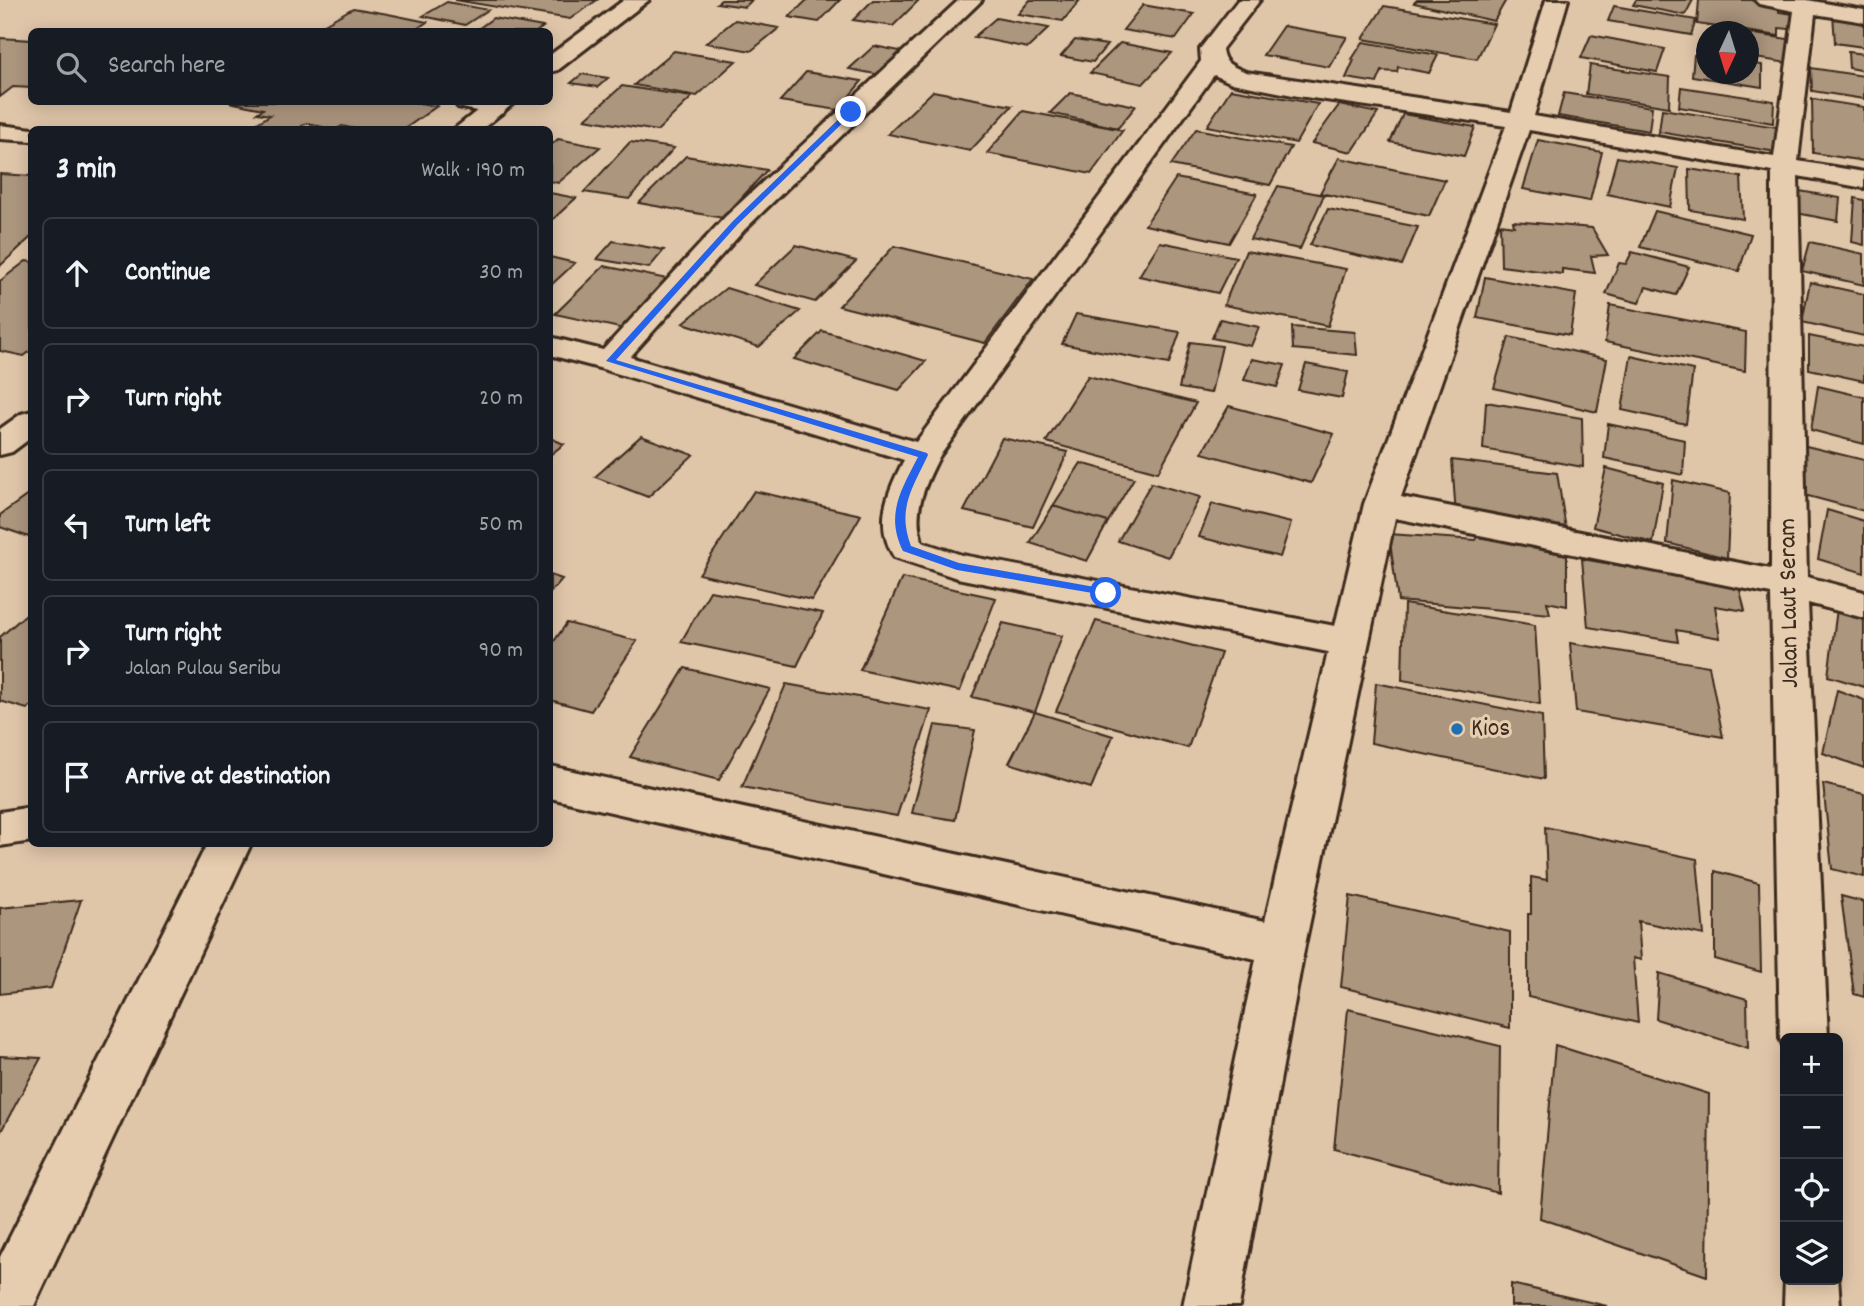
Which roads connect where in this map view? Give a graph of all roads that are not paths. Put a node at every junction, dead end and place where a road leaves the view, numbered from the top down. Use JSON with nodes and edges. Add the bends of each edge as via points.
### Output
{"nodes":[{"id":1,"x":638,"y":0,"type":"edge"},
{"id":2,"x":971,"y":0,"type":"edge"},
{"id":3,"x":1249,"y":0,"type":"edge"},
{"id":4,"x":1557,"y":0,"type":"edge"},
{"id":5,"x":1766,"y":0,"type":"edge"},
{"id":6,"x":1805,"y":6,"type":"junction"},
{"id":7,"x":1864,"y":16,"type":"edge"},
{"id":8,"x":1212,"y":61,"type":"junction"},
{"id":9,"x":553,"y":63,"type":"edge"},
{"id":10,"x":499,"y":105,"type":"edge"},
{"id":11,"x":1520,"y":121,"type":"junction"},
{"id":12,"x":470,"y":126,"type":"edge"},
{"id":13,"x":0,"y":132,"type":"edge"},
{"id":14,"x":28,"y":134,"type":"edge"},
{"id":15,"x":1784,"y":167,"type":"junction"},
{"id":16,"x":1864,"y":180,"type":"edge"},
{"id":17,"x":553,"y":347,"type":"edge"},
{"id":18,"x":610,"y":361,"type":"junction"},
{"id":19,"x":28,"y":424,"type":"edge"},
{"id":20,"x":0,"y":445,"type":"edge"},
{"id":21,"x":923,"y":455,"type":"junction"},
{"id":22,"x":1381,"y":505,"type":"junction"},
{"id":23,"x":1789,"y":585,"type":"junction"},
{"id":24,"x":1864,"y":605,"type":"edge"},
{"id":25,"x":1350,"y":643,"type":"junction"},
{"id":26,"x":553,"y":783,"type":"edge"},
{"id":27,"x":28,"y":825,"type":"edge"},
{"id":28,"x":0,"y":829,"type":"edge"},
{"id":29,"x":228,"y":847,"type":"edge"},
{"id":30,"x":1282,"y":945,"type":"junction"},
{"id":31,"x":1804,"y":1033,"type":"edge"},
{"id":32,"x":1812,"y":1285,"type":"edge"},
{"id":33,"x":5,"y":1306,"type":"edge"},
{"id":34,"x":1211,"y":1306,"type":"edge"},
{"id":35,"x":1812,"y":1306,"type":"edge"}],
"edges":[{"from":1,"to":9,"type":"street"},
{"from":2,"to":18,"type":"street","via":[[735,223]]},
{"from":3,"to":8,"type":"street","via":[[1211,50]]},
{"from":4,"to":11,"type":"street"},
{"from":5,"to":6,"type":"street"},
{"from":6,"to":7,"type":"street"},
{"from":6,"to":15,"type":"street","name":"Jalan Laut Seram"},
{"from":8,"to":11,"type":"street","via":[[1240,78],[1275,85]]},
{"from":8,"to":21,"type":"street"},
{"from":10,"to":12,"type":"street"},
{"from":11,"to":15,"type":"street"},
{"from":11,"to":22,"type":"street"},
{"from":13,"to":14,"type":"street"},
{"from":15,"to":16,"type":"street"},
{"from":15,"to":23,"type":"street","name":"Jalan Laut Seram"},
{"from":17,"to":18,"type":"street"},
{"from":18,"to":21,"type":"street"},
{"from":19,"to":20,"type":"street"},
{"from":21,"to":25,"type":"street","via":[[904,495],[899,526],[907,549],[957,566]]},
{"from":22,"to":23,"type":"street"},
{"from":22,"to":25,"type":"street"},
{"from":23,"to":24,"type":"street"},
{"from":23,"to":31,"type":"street","name":"Jalan Laut Seram"},
{"from":25,"to":30,"type":"street"},
{"from":26,"to":30,"type":"street"},
{"from":27,"to":28,"type":"street"},
{"from":29,"to":33,"type":"street"},
{"from":30,"to":34,"type":"street"},
{"from":32,"to":35,"type":"street"}]}
